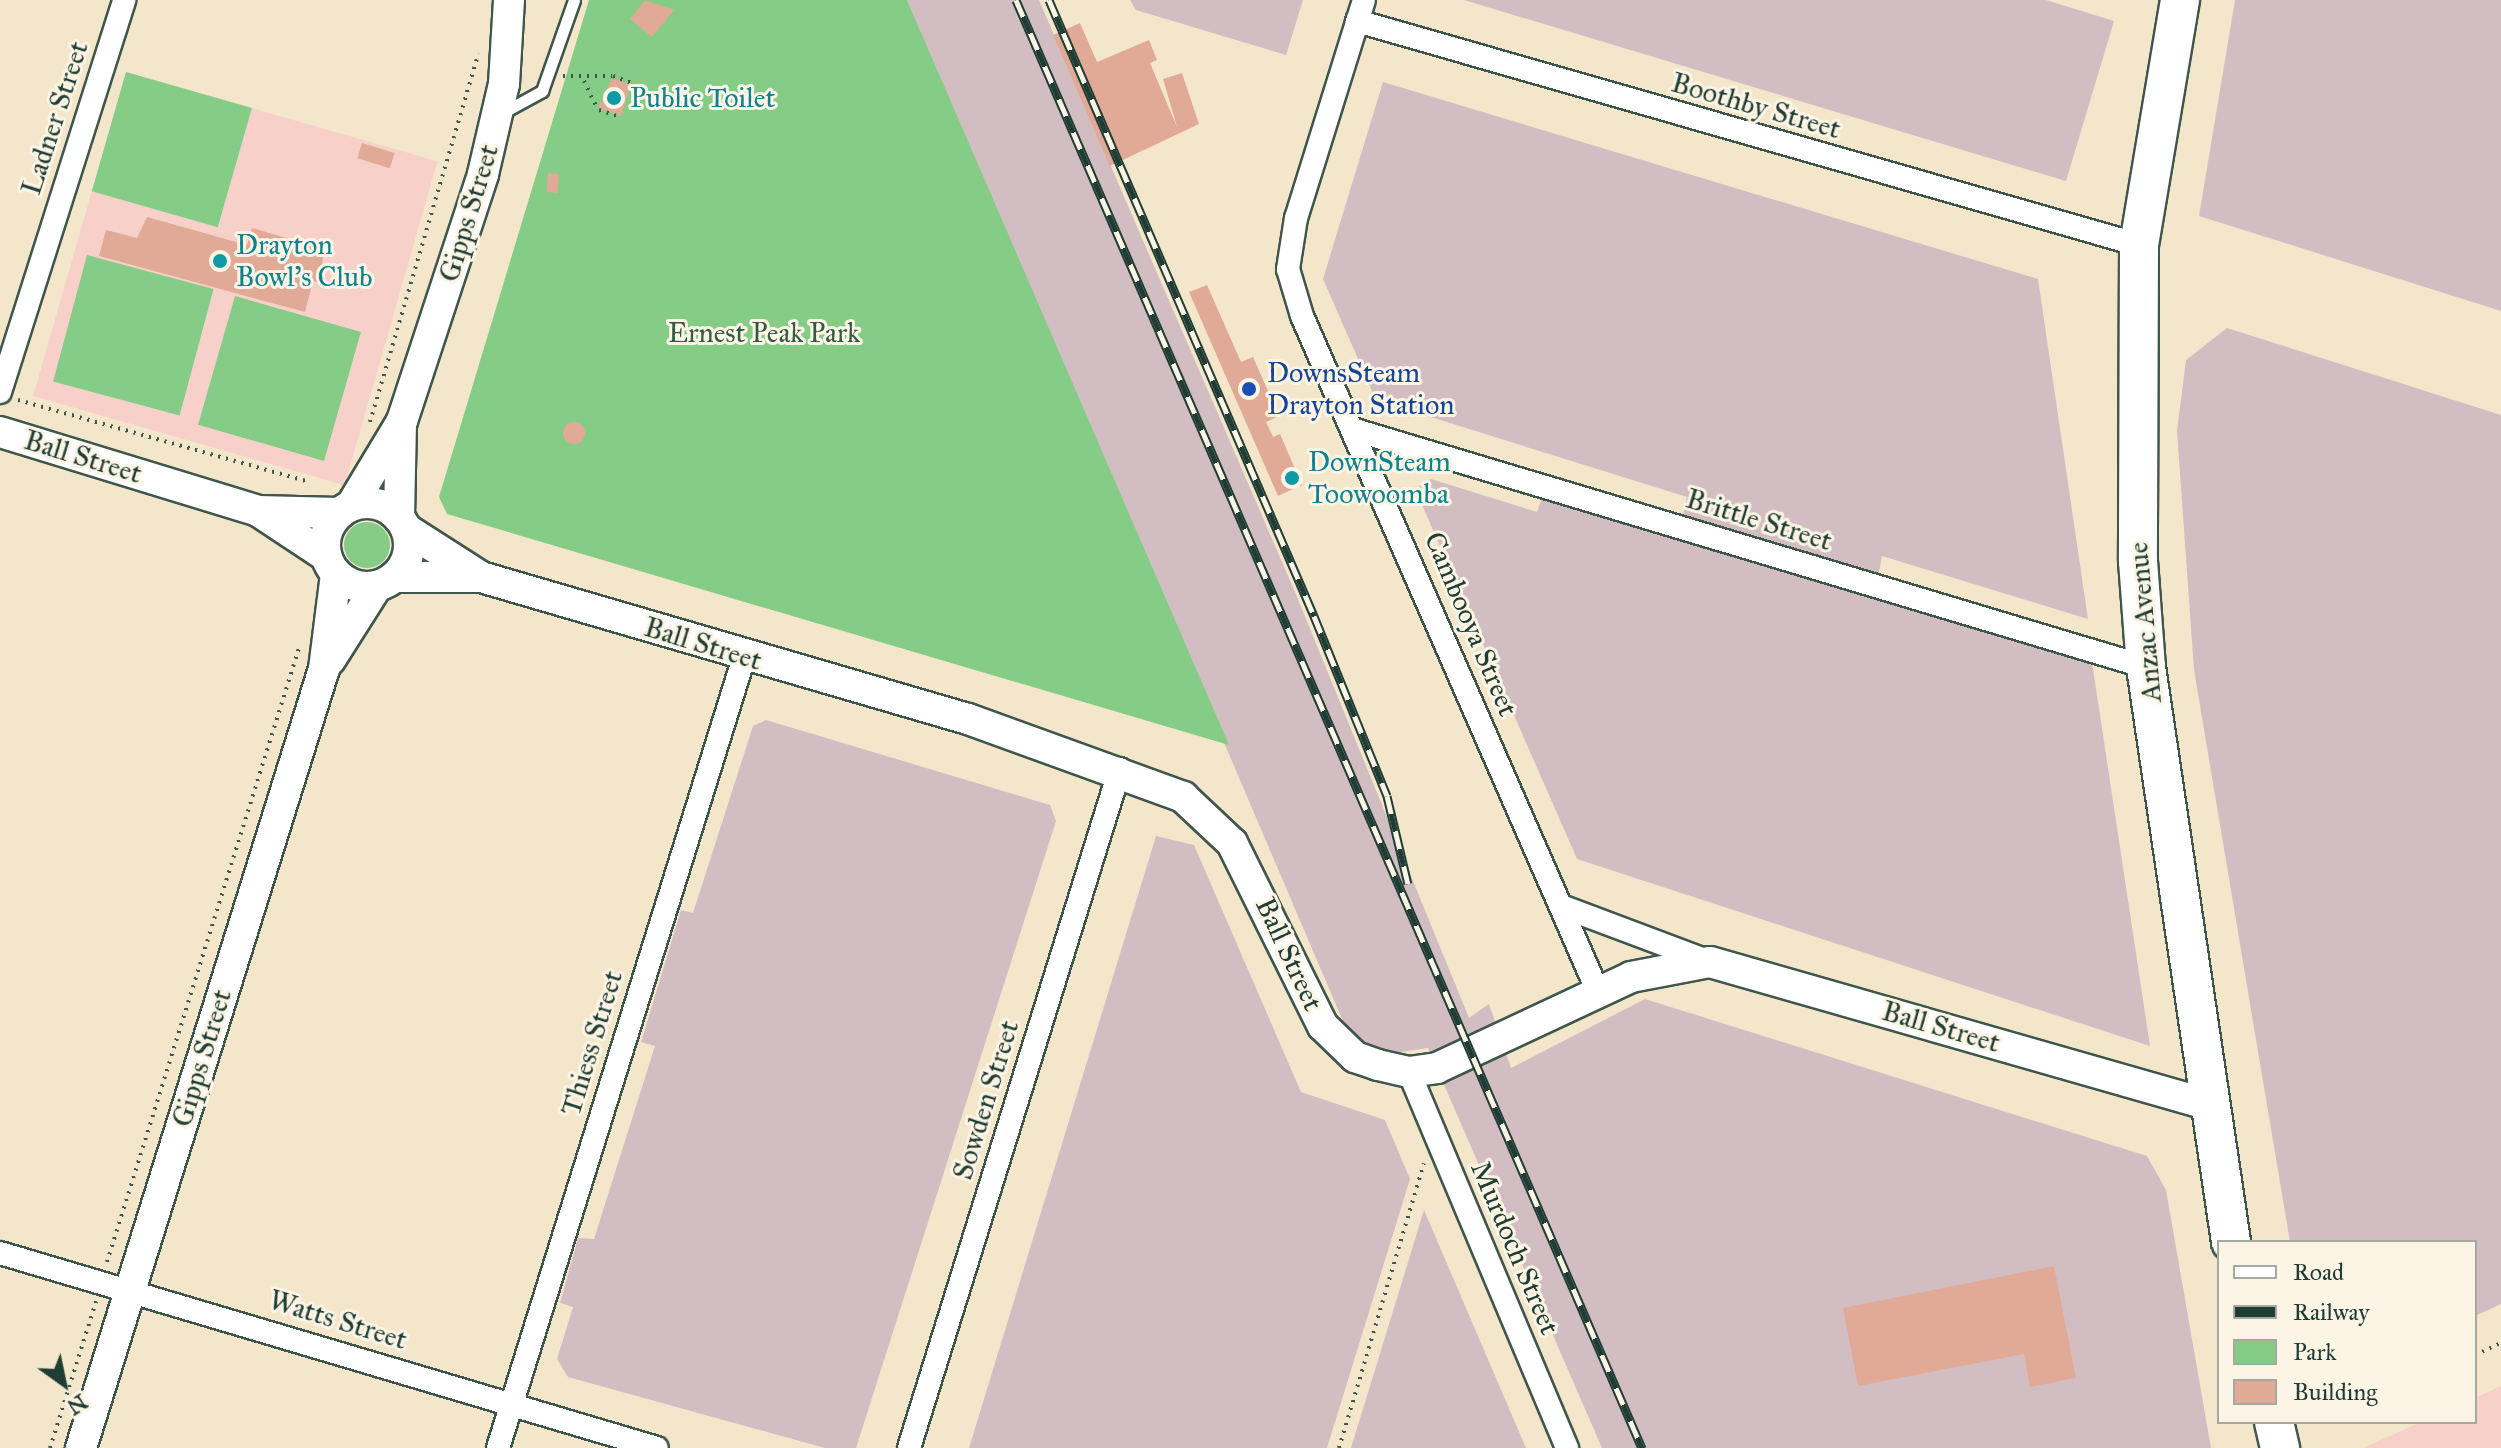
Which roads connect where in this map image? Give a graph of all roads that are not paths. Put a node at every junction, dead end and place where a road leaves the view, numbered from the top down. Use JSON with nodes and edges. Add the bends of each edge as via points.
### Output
{"nodes":[{"id":1,"x":124,"y":0,"type":"edge"},
{"id":2,"x":509,"y":0,"type":"edge"},
{"id":3,"x":574,"y":0,"type":"edge"},
{"id":4,"x":2180,"y":0,"type":"edge"},
{"id":5,"x":1360,"y":11,"type":"edge"},
{"id":6,"x":499,"y":114,"type":"junction"},
{"id":7,"x":2139,"y":245,"type":"junction"},
{"id":8,"x":8,"y":395,"type":"edge"},
{"id":9,"x":402,"y":421,"type":"junction"},
{"id":10,"x":1355,"y":430,"type":"junction"},
{"id":11,"x":1,"y":437,"type":"edge"},
{"id":12,"x":346,"y":510,"type":"junction"},
{"id":13,"x":258,"y":511,"type":"junction"},
{"id":14,"x":403,"y":524,"type":"junction"},
{"id":15,"x":331,"y":565,"type":"junction"},
{"id":16,"x":481,"y":577,"type":"junction"},
{"id":17,"x":385,"y":582,"type":"junction"},
{"id":18,"x":744,"y":657,"type":"junction"},
{"id":19,"x":2146,"y":667,"type":"junction"},
{"id":20,"x":324,"y":669,"type":"junction"},
{"id":21,"x":1120,"y":769,"type":"junction"},
{"id":22,"x":1561,"y":906,"type":"junction"},
{"id":23,"x":1710,"y":962,"type":"junction"},
{"id":24,"x":1598,"y":992,"type":"junction"},
{"id":25,"x":1409,"y":1072,"type":"junction"},
{"id":26,"x":2210,"y":1105,"type":"junction"},
{"id":27,"x":2231,"y":1240,"type":"edge"},
{"id":28,"x":0,"y":1253,"type":"edge"},
{"id":29,"x":116,"y":1284,"type":"junction"},
{"id":30,"x":511,"y":1405,"type":"junction"},
{"id":31,"x":2255,"y":1424,"type":"edge"},
{"id":32,"x":2274,"y":1424,"type":"edge"},
{"id":33,"x":81,"y":1448,"type":"edge"},
{"id":34,"x":498,"y":1448,"type":"edge"},
{"id":35,"x":657,"y":1448,"type":"edge"},
{"id":36,"x":909,"y":1448,"type":"edge"},
{"id":37,"x":1567,"y":1448,"type":"edge"},
{"id":38,"x":2261,"y":1448,"type":"edge"},
{"id":39,"x":2280,"y":1448,"type":"edge"}],
"edges":[{"from":1,"to":8,"type":"street","name":"Ladner Street"},
{"from":2,"to":6,"type":"main road","name":"Gipps Street"},
{"from":3,"to":6,"type":"lane","via":[[553,73],[542,91]]},
{"from":4,"to":7,"type":"highway","name":"Anzac Avenue"},
{"from":5,"to":7,"type":"street","name":"Boothby Street"},
{"from":5,"to":10,"type":"street","name":"Cambooya Street","via":[[1296,218],[1288,269]]},
{"from":6,"to":9,"type":"main road","name":"Gipps Street"},
{"from":7,"to":19,"type":"highway","name":"Anzac Avenue","via":[[2134,426]]},
{"from":9,"to":12,"type":"main road","name":"Gipps Street"},
{"from":9,"to":14,"type":"main road","name":"Gipps Street"},
{"from":10,"to":19,"type":"street","name":"Brittle Street"},
{"from":10,"to":22,"type":"street","name":"Cambooya Street"},
{"from":11,"to":13,"type":"main road","name":"Ball Street"},
{"from":12,"to":13,"type":"main road","name":"Ball Street"},
{"from":12,"to":14,"type":"main road","via":[[377,504]]},
{"from":12,"to":15,"type":"main road","via":[[327,532]]},
{"from":13,"to":15,"type":"main road","name":"Ball Street"},
{"from":14,"to":16,"type":"main road","name":"Ball Street"},
{"from":14,"to":17,"type":"main road","via":[[408,555]]},
{"from":15,"to":17,"type":"main road","via":[[355,585]]},
{"from":15,"to":20,"type":"main road","name":"Gipps Street"},
{"from":16,"to":17,"type":"main road","name":"Ball Street"},
{"from":16,"to":18,"type":"main road","name":"Ball Street"},
{"from":17,"to":20,"type":"main road","name":"Gipps Street"},
{"from":18,"to":21,"type":"main road","name":"Ball Street"},
{"from":18,"to":30,"type":"street","name":"Thiess Street"},
{"from":19,"to":26,"type":"highway","name":"Anzac Avenue"},
{"from":20,"to":29,"type":"main road","name":"Gipps Street"},
{"from":21,"to":25,"type":"main road","name":"Ball Street","via":[[1183,797],[1217,826],[1257,887],[1323,1026],[1355,1057]]},
{"from":21,"to":36,"type":"street","name":"Sowden Street"},
{"from":22,"to":23,"type":"street"},
{"from":22,"to":24,"type":"street","name":"Cambooya Street"},
{"from":23,"to":24,"type":"main road","name":"Ball Street","via":[[1664,965]]},
{"from":23,"to":26,"type":"main road","name":"Ball Street"},
{"from":24,"to":25,"type":"main road","name":"Ball Street","via":[[1476,1054]]},
{"from":25,"to":37,"type":"street","name":"Murdoch Street"},
{"from":26,"to":27,"type":"highway","name":"Anzac Avenue"},
{"from":28,"to":29,"type":"street","name":"Watts Street"},
{"from":29,"to":30,"type":"street","name":"Watts Street"},
{"from":29,"to":33,"type":"main road","name":"Gipps Street"},
{"from":30,"to":34,"type":"street","name":"Thiess Street"},
{"from":30,"to":35,"type":"street","name":"Watts Street"},
{"from":31,"to":38,"type":"highway"},
{"from":32,"to":39,"type":"highway"}]}
